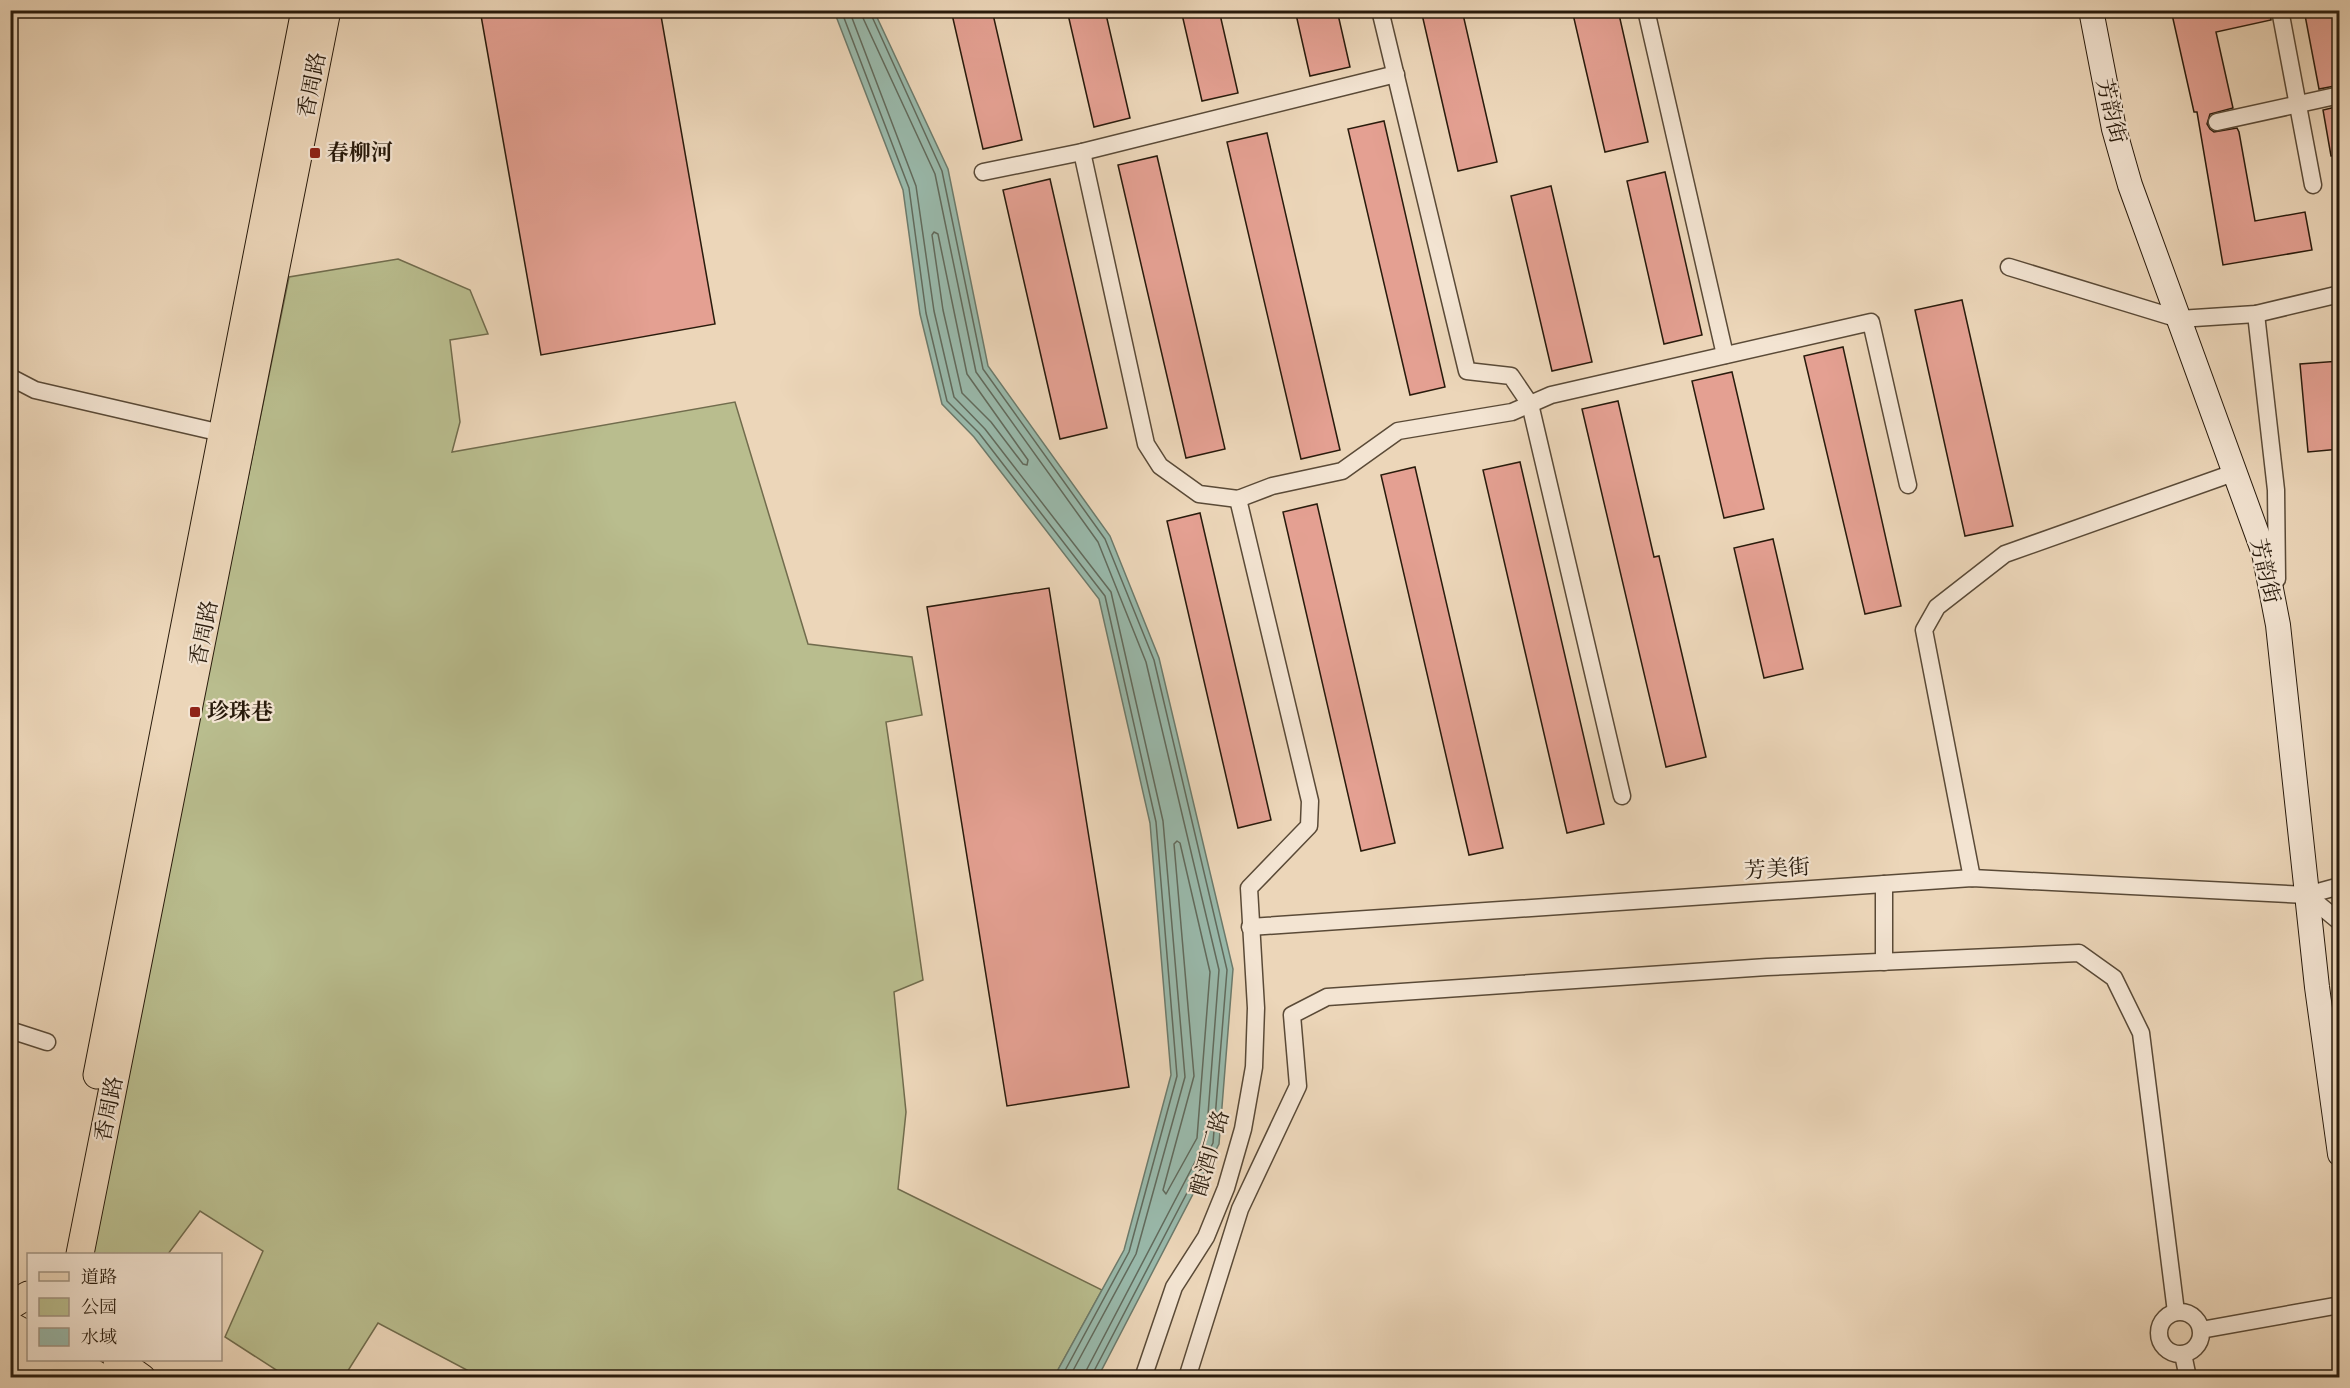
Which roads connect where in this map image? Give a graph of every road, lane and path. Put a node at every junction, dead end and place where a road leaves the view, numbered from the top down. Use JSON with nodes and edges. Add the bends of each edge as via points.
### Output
{"nodes":[{"id":1,"x":305,"y":10,"type":"edge"},
{"id":2,"x":327,"y":10,"type":"edge"},
{"id":3,"x":1380,"y":10,"type":"edge"},
{"id":4,"x":1646,"y":10,"type":"edge"},
{"id":5,"x":2091,"y":10,"type":"edge"},
{"id":6,"x":2280,"y":10,"type":"edge"},
{"id":7,"x":1396,"y":74,"type":"junction"},
{"id":8,"x":2340,"y":95,"type":"edge"},
{"id":9,"x":2298,"y":104,"type":"junction"},
{"id":10,"x":2217,"y":122,"type":"dead end"},
{"id":11,"x":1082,"y":152,"type":"junction"},
{"id":12,"x":983,"y":172,"type":"dead end"},
{"id":13,"x":2313,"y":185,"type":"dead end"},
{"id":14,"x":2009,"y":267,"type":"dead end"},
{"id":15,"x":2340,"y":294,"type":"edge"},
{"id":16,"x":2256,"y":314,"type":"junction"},
{"id":17,"x":2179,"y":319,"type":"junction"},
{"id":18,"x":1725,"y":355,"type":"junction"},
{"id":19,"x":10,"y":377,"type":"edge"},
{"id":20,"x":1530,"y":404,"type":"junction"},
{"id":21,"x":232,"y":435,"type":"junction"},
{"id":22,"x":2236,"y":472,"type":"junction"},
{"id":23,"x":1908,"y":485,"type":"dead end"},
{"id":24,"x":1238,"y":499,"type":"junction"},
{"id":25,"x":2278,"y":625,"type":"junction"},
{"id":26,"x":1622,"y":796,"type":"dead end"},
{"id":27,"x":1972,"y":878,"type":"junction"},
{"id":28,"x":1884,"y":884,"type":"junction"},
{"id":29,"x":2340,"y":886,"type":"edge"},
{"id":30,"x":2307,"y":895,"type":"junction"},
{"id":31,"x":2340,"y":922,"type":"edge"},
{"id":32,"x":1250,"y":927,"type":"junction"},
{"id":33,"x":1884,"y":962,"type":"junction"},
{"id":34,"x":10,"y":1030,"type":"edge"},
{"id":35,"x":47,"y":1042,"type":"dead end"},
{"id":36,"x":2340,"y":1154,"type":"edge"},
{"id":37,"x":66,"y":1253,"type":"edge"},
{"id":38,"x":27,"y":1301,"type":"edge"},
{"id":39,"x":2340,"y":1305,"type":"edge"},
{"id":40,"x":2176,"y":1312,"type":"junction"},
{"id":41,"x":2201,"y":1330,"type":"junction"},
{"id":42,"x":19,"y":1348,"type":"edge"},
{"id":43,"x":2183,"y":1354,"type":"junction"},
{"id":44,"x":43,"y":1361,"type":"edge"},
{"id":45,"x":120,"y":1361,"type":"edge"},
{"id":46,"x":59,"y":1370,"type":"edge"},
{"id":47,"x":98,"y":1377,"type":"edge"},
{"id":48,"x":142,"y":1377,"type":"edge"},
{"id":49,"x":1143,"y":1377,"type":"edge"},
{"id":50,"x":1187,"y":1377,"type":"edge"},
{"id":51,"x":2188,"y":1377,"type":"edge"}],
"edges":[{"from":1,"to":21,"type":"main road","name":"香周路"},
{"from":2,"to":21,"type":"main road","name":"香周路"},
{"from":3,"to":7,"type":"street"},
{"from":4,"to":18,"type":"street"},
{"from":5,"to":17,"type":"street","name":"芳韵街","via":[[2114,129]]},
{"from":6,"to":9,"type":"street"},
{"from":7,"to":11,"type":"street"},
{"from":7,"to":20,"type":"street","via":[[1467,371],[1511,376]]},
{"from":8,"to":9,"type":"street"},
{"from":9,"to":10,"type":"street"},
{"from":9,"to":13,"type":"street"},
{"from":11,"to":12,"type":"street"},
{"from":11,"to":24,"type":"street","via":[[1146,444],[1160,466],[1199,494]]},
{"from":14,"to":17,"type":"street"},
{"from":15,"to":16,"type":"street"},
{"from":16,"to":17,"type":"street"},
{"from":16,"to":25,"type":"street","via":[[2276,490]]},
{"from":17,"to":22,"type":"street","name":"芳韵街"},
{"from":18,"to":20,"type":"street","via":[[1551,395]]},
{"from":18,"to":23,"type":"street","via":[[1870,322]]},
{"from":19,"to":21,"type":"street","via":[[35,390]]},
{"from":20,"to":24,"type":"street","via":[[1512,412],[1398,431],[1342,471],[1272,486]]},
{"from":20,"to":26,"type":"street"},
{"from":21,"to":37,"type":"main road","name":"香周路"},
{"from":22,"to":25,"type":"street","name":"芳韵街","via":[[2264,553]]},
{"from":22,"to":27,"type":"street","via":[[2005,554],[1937,607],[1924,630]]},
{"from":24,"to":32,"type":"street","name":"酿酒厂路","via":[[1310,801],[1309,826],[1249,888]]},
{"from":25,"to":30,"type":"street","name":"芳韵街"},
{"from":27,"to":28,"type":"street","name":"芳美街"},
{"from":27,"to":30,"type":"street","name":"芳美街"},
{"from":28,"to":32,"type":"street","name":"芳美街"},
{"from":28,"to":33,"type":"street"},
{"from":29,"to":30,"type":"street","name":"芳美街"},
{"from":30,"to":31,"type":"street"},
{"from":30,"to":36,"type":"street","name":"芳韵街"},
{"from":32,"to":49,"type":"street","name":"酿酒厂路","via":[[1256,1008],[1254,1067],[1243,1129],[1226,1188],[1206,1237],[1174,1287]]},
{"from":33,"to":40,"type":"street","via":[[2079,953],[2114,978],[2141,1033]]},
{"from":33,"to":50,"type":"street","via":[[1328,997],[1292,1015],[1298,1086],[1240,1209]]},
{"from":34,"to":35,"type":"street"},
{"from":38,"to":42,"type":"main road"},
{"from":39,"to":41,"type":"street"},
{"from":40,"to":41,"type":"street","via":[[2189,1314]]},
{"from":40,"to":43,"type":"street","via":[[2164,1319],[2160,1340],[2169,1351]]},
{"from":41,"to":43,"type":"street","via":[[2199,1342]]},
{"from":43,"to":51,"type":"street"},
{"from":44,"to":46,"type":"main road"},
{"from":45,"to":48,"type":"main road"},
{"from":46,"to":47,"type":"highway"}]}
